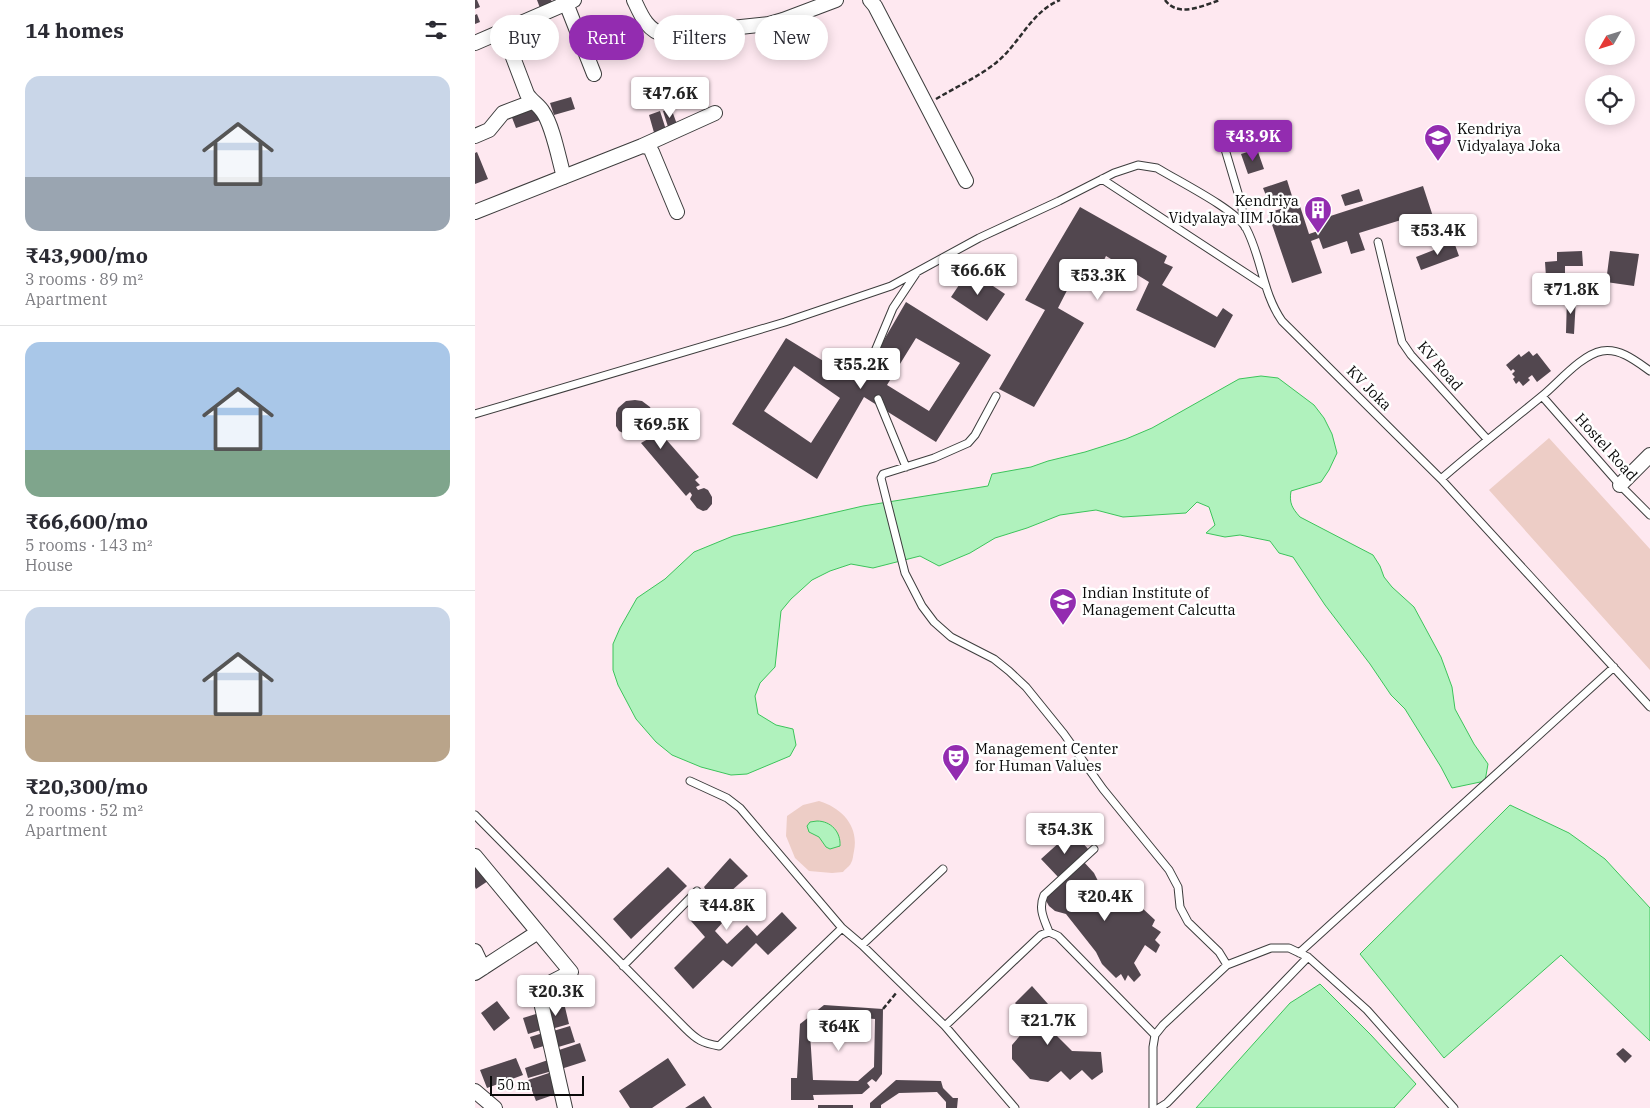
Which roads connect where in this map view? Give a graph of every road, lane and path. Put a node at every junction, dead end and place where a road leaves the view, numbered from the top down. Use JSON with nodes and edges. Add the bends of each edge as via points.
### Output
{"nodes":[{"id":1,"x":634,"y":0,"type":"edge"},
{"id":2,"x":836,"y":0,"type":"edge"},
{"id":3,"x":870,"y":0,"type":"edge"},
{"id":4,"x":1060,"y":0,"type":"edge"},
{"id":5,"x":1165,"y":0,"type":"edge"},
{"id":6,"x":1220,"y":0,"type":"edge"},
{"id":7,"x":570,"y":2,"type":"edge"},
{"id":8,"x":540,"y":15,"type":"edge"},
{"id":9,"x":490,"y":37,"type":"edge"},
{"id":10,"x":475,"y":43,"type":"edge"},
{"id":11,"x":514,"y":60,"type":"edge"},
{"id":12,"x":594,"y":74,"type":"dead end"},
{"id":13,"x":532,"y":102,"type":"junction"},
{"id":14,"x":927,"y":104,"type":"junction"},
{"id":15,"x":715,"y":113,"type":"dead end"},
{"id":16,"x":1219,"y":129,"type":"dead end"},
{"id":17,"x":475,"y":136,"type":"edge"},
{"id":18,"x":643,"y":146,"type":"junction"},
{"id":19,"x":564,"y":177,"type":"junction"},
{"id":20,"x":1102,"y":179,"type":"junction"},
{"id":21,"x":966,"y":181,"type":"dead end"},
{"id":22,"x":475,"y":212,"type":"edge"},
{"id":23,"x":677,"y":212,"type":"dead end"},
{"id":24,"x":1245,"y":227,"type":"junction"},
{"id":25,"x":1377,"y":242,"type":"dead end"},
{"id":26,"x":917,"y":271,"type":"junction"},
{"id":27,"x":1264,"y":285,"type":"junction"},
{"id":28,"x":875,"y":351,"type":"dead end"},
{"id":29,"x":1650,"y":371,"type":"edge"},
{"id":30,"x":996,"y":396,"type":"dead end"},
{"id":31,"x":1542,"y":396,"type":"junction"},
{"id":32,"x":878,"y":398,"type":"dead end"},
{"id":33,"x":475,"y":414,"type":"edge"},
{"id":34,"x":1487,"y":439,"type":"junction"},
{"id":35,"x":1650,"y":454,"type":"edge"},
{"id":36,"x":906,"y":467,"type":"junction"},
{"id":37,"x":1441,"y":479,"type":"junction"},
{"id":38,"x":1621,"y":484,"type":"junction"},
{"id":39,"x":1650,"y":515,"type":"edge"},
{"id":40,"x":1613,"y":667,"type":"junction"},
{"id":41,"x":1649,"y":703,"type":"edge"},
{"id":42,"x":690,"y":781,"type":"dead end"},
{"id":43,"x":475,"y":816,"type":"edge"},
{"id":44,"x":1093,"y":849,"type":"dead end"},
{"id":45,"x":475,"y":856,"type":"edge"},
{"id":46,"x":943,"y":869,"type":"dead end"},
{"id":47,"x":697,"y":891,"type":"dead end"},
{"id":48,"x":842,"y":928,"type":"junction"},
{"id":49,"x":538,"y":932,"type":"junction"},
{"id":50,"x":1049,"y":932,"type":"junction"},
{"id":51,"x":862,"y":945,"type":"junction"},
{"id":52,"x":475,"y":951,"type":"edge"},
{"id":53,"x":1299,"y":953,"type":"junction"},
{"id":54,"x":1308,"y":957,"type":"junction"},
{"id":55,"x":1227,"y":965,"type":"junction"},
{"id":56,"x":623,"y":966,"type":"junction"},
{"id":57,"x":479,"y":971,"type":"edge"},
{"id":58,"x":903,"y":986,"type":"junction"},
{"id":59,"x":883,"y":1009,"type":"dead end"},
{"id":60,"x":945,"y":1026,"type":"junction"},
{"id":61,"x":1155,"y":1034,"type":"junction"},
{"id":62,"x":475,"y":1091,"type":"edge"},
{"id":63,"x":495,"y":1108,"type":"edge"},
{"id":64,"x":565,"y":1108,"type":"edge"},
{"id":65,"x":1015,"y":1108,"type":"edge"},
{"id":66,"x":1153,"y":1108,"type":"edge"},
{"id":67,"x":1159,"y":1108,"type":"edge"},
{"id":68,"x":1454,"y":1108,"type":"edge"}],
"edges":[{"from":1,"to":2,"type":"street","via":[[651,30],[665,35],[769,24]]},
{"from":3,"to":14,"type":"street"},
{"from":4,"to":14,"type":"path","via":[[1044,9],[995,64]]},
{"from":5,"to":6,"type":"path","via":[[1175,9],[1185,10]]},
{"from":7,"to":8,"type":"street"},
{"from":7,"to":12,"type":"street"},
{"from":9,"to":10,"type":"street"},
{"from":11,"to":13,"type":"street"},
{"from":13,"to":17,"type":"street","via":[[503,113],[489,130]]},
{"from":13,"to":19,"type":"street","via":[[541,108],[548,121]]},
{"from":14,"to":21,"type":"street"},
{"from":15,"to":18,"type":"street"},
{"from":16,"to":24,"type":"lane"},
{"from":18,"to":19,"type":"street"},
{"from":18,"to":23,"type":"street","via":[[652,152]]},
{"from":19,"to":22,"type":"street"},
{"from":20,"to":24,"type":"lane","name":"KV Joka","via":[[1138,165],[1157,168],[1231,212]]},
{"from":20,"to":26,"type":"lane","name":"KV Joka"},
{"from":20,"to":27,"type":"lane"},
{"from":24,"to":27,"type":"lane","name":"KV Joka"},
{"from":25,"to":34,"type":"lane","name":"KV Road","via":[[1402,342]]},
{"from":26,"to":28,"type":"lane","via":[[893,308]]},
{"from":26,"to":33,"type":"lane","name":"KV Joka","via":[[891,286],[785,322]]},
{"from":27,"to":37,"type":"lane","name":"KV Joka","via":[[1282,321]]},
{"from":29,"to":31,"type":"lane","via":[[1619,351],[1604,350],[1589,354]]},
{"from":30,"to":36,"type":"lane","via":[[968,443]]},
{"from":31,"to":34,"type":"lane"},
{"from":31,"to":38,"type":"lane","name":"Hostel Road"},
{"from":32,"to":36,"type":"lane"},
{"from":34,"to":37,"type":"lane"},
{"from":35,"to":38,"type":"street"},
{"from":36,"to":55,"type":"lane","via":[[883,474],[881,478],[905,574],[922,606],[951,637],[994,659],[1031,694],[1169,870],[1178,887],[1180,907],[1188,922],[1219,952]]},
{"from":37,"to":40,"type":"lane","name":"KV Joka"},
{"from":38,"to":39,"type":"lane","name":"Hostel Road"},
{"from":40,"to":41,"type":"lane","name":"KV Joka"},
{"from":40,"to":53,"type":"lane"},
{"from":42,"to":48,"type":"lane","via":[[727,798],[740,808]]},
{"from":43,"to":56,"type":"lane"},
{"from":44,"to":50,"type":"lane","via":[[1044,895],[1041,912]]},
{"from":45,"to":49,"type":"street"},
{"from":46,"to":51,"type":"lane"},
{"from":47,"to":56,"type":"lane"},
{"from":48,"to":51,"type":"lane"},
{"from":48,"to":56,"type":"lane","via":[[719,1046],[694,1038]]},
{"from":49,"to":57,"type":"street"},
{"from":49,"to":64,"type":"street","via":[[571,972],[538,989]]},
{"from":50,"to":60,"type":"lane","via":[[1041,935]]},
{"from":50,"to":61,"type":"lane","via":[[1058,936]]},
{"from":51,"to":58,"type":"lane"},
{"from":52,"to":57,"type":"street"},
{"from":53,"to":54,"type":"lane"},
{"from":53,"to":55,"type":"lane","via":[[1289,948],[1271,948]]},
{"from":54,"to":67,"type":"lane"},
{"from":54,"to":68,"type":"lane","via":[[1367,1010]]},
{"from":55,"to":61,"type":"lane"},
{"from":58,"to":59,"type":"path"},
{"from":58,"to":60,"type":"lane"},
{"from":60,"to":65,"type":"lane"},
{"from":61,"to":66,"type":"lane"},
{"from":62,"to":63,"type":"street"}]}
